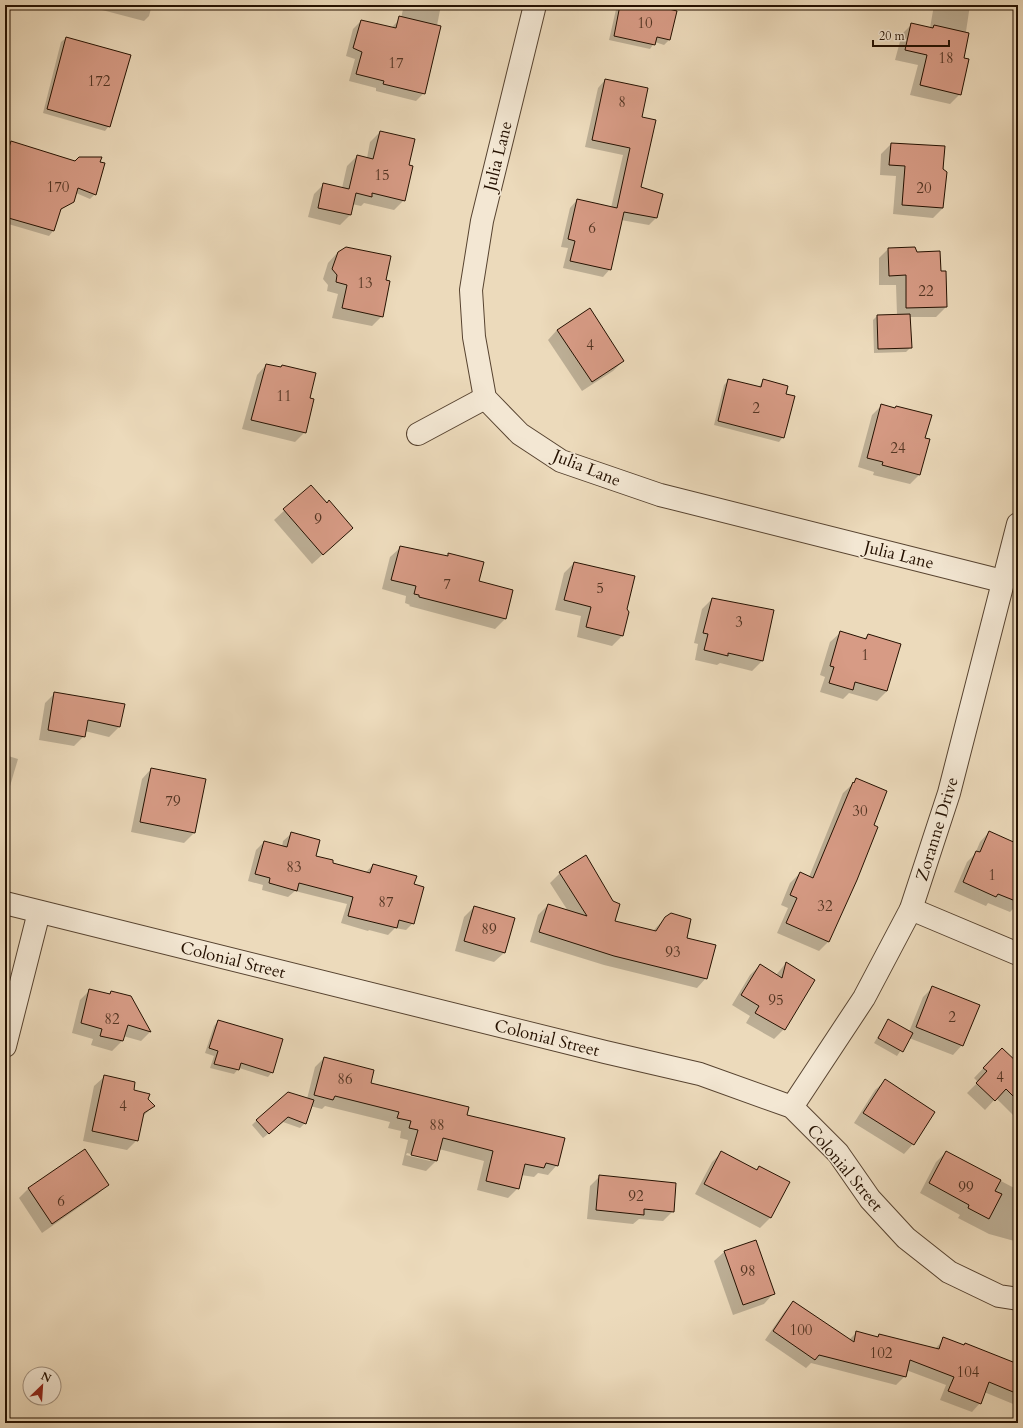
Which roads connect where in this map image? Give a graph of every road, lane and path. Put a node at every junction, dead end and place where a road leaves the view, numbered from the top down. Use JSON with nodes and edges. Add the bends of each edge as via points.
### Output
{"nodes":[{"id":1,"x":534,"y":5,"type":"edge"},
{"id":2,"x":485,"y":398,"type":"junction"},
{"id":3,"x":418,"y":434,"type":"dead end"},
{"id":4,"x":1018,"y":524,"type":"edge"},
{"id":5,"x":1002,"y":581,"type":"junction"},
{"id":6,"x":5,"y":903,"type":"edge"},
{"id":7,"x":911,"y":909,"type":"junction"},
{"id":8,"x":39,"y":912,"type":"junction"},
{"id":9,"x":1018,"y":954,"type":"edge"},
{"id":10,"x":5,"y":1046,"type":"edge"},
{"id":11,"x":792,"y":1107,"type":"junction"},
{"id":12,"x":1018,"y":1299,"type":"edge"}],
"edges":[{"from":1,"to":2,"type":"street","name":"Julia Lane","via":[[482,221],[471,290],[474,337]]},
{"from":2,"to":3,"type":"street"},
{"from":2,"to":5,"type":"street","name":"Julia Lane","via":[[520,434],[561,461],[660,495]]},
{"from":4,"to":5,"type":"street","name":"Zoranne Drive"},
{"from":5,"to":7,"type":"street","name":"Zoranne Drive","via":[[949,793]]},
{"from":6,"to":8,"type":"street","name":"Colonial Street"},
{"from":7,"to":9,"type":"street"},
{"from":7,"to":11,"type":"street","name":"Zoranne Drive","via":[[864,998]]},
{"from":8,"to":10,"type":"street"},
{"from":8,"to":11,"type":"street","name":"Colonial Street","via":[[696,1072]]},
{"from":11,"to":12,"type":"street","name":"Colonial Street","via":[[838,1154],[870,1199],[906,1238],[949,1272],[999,1296]]}]}
